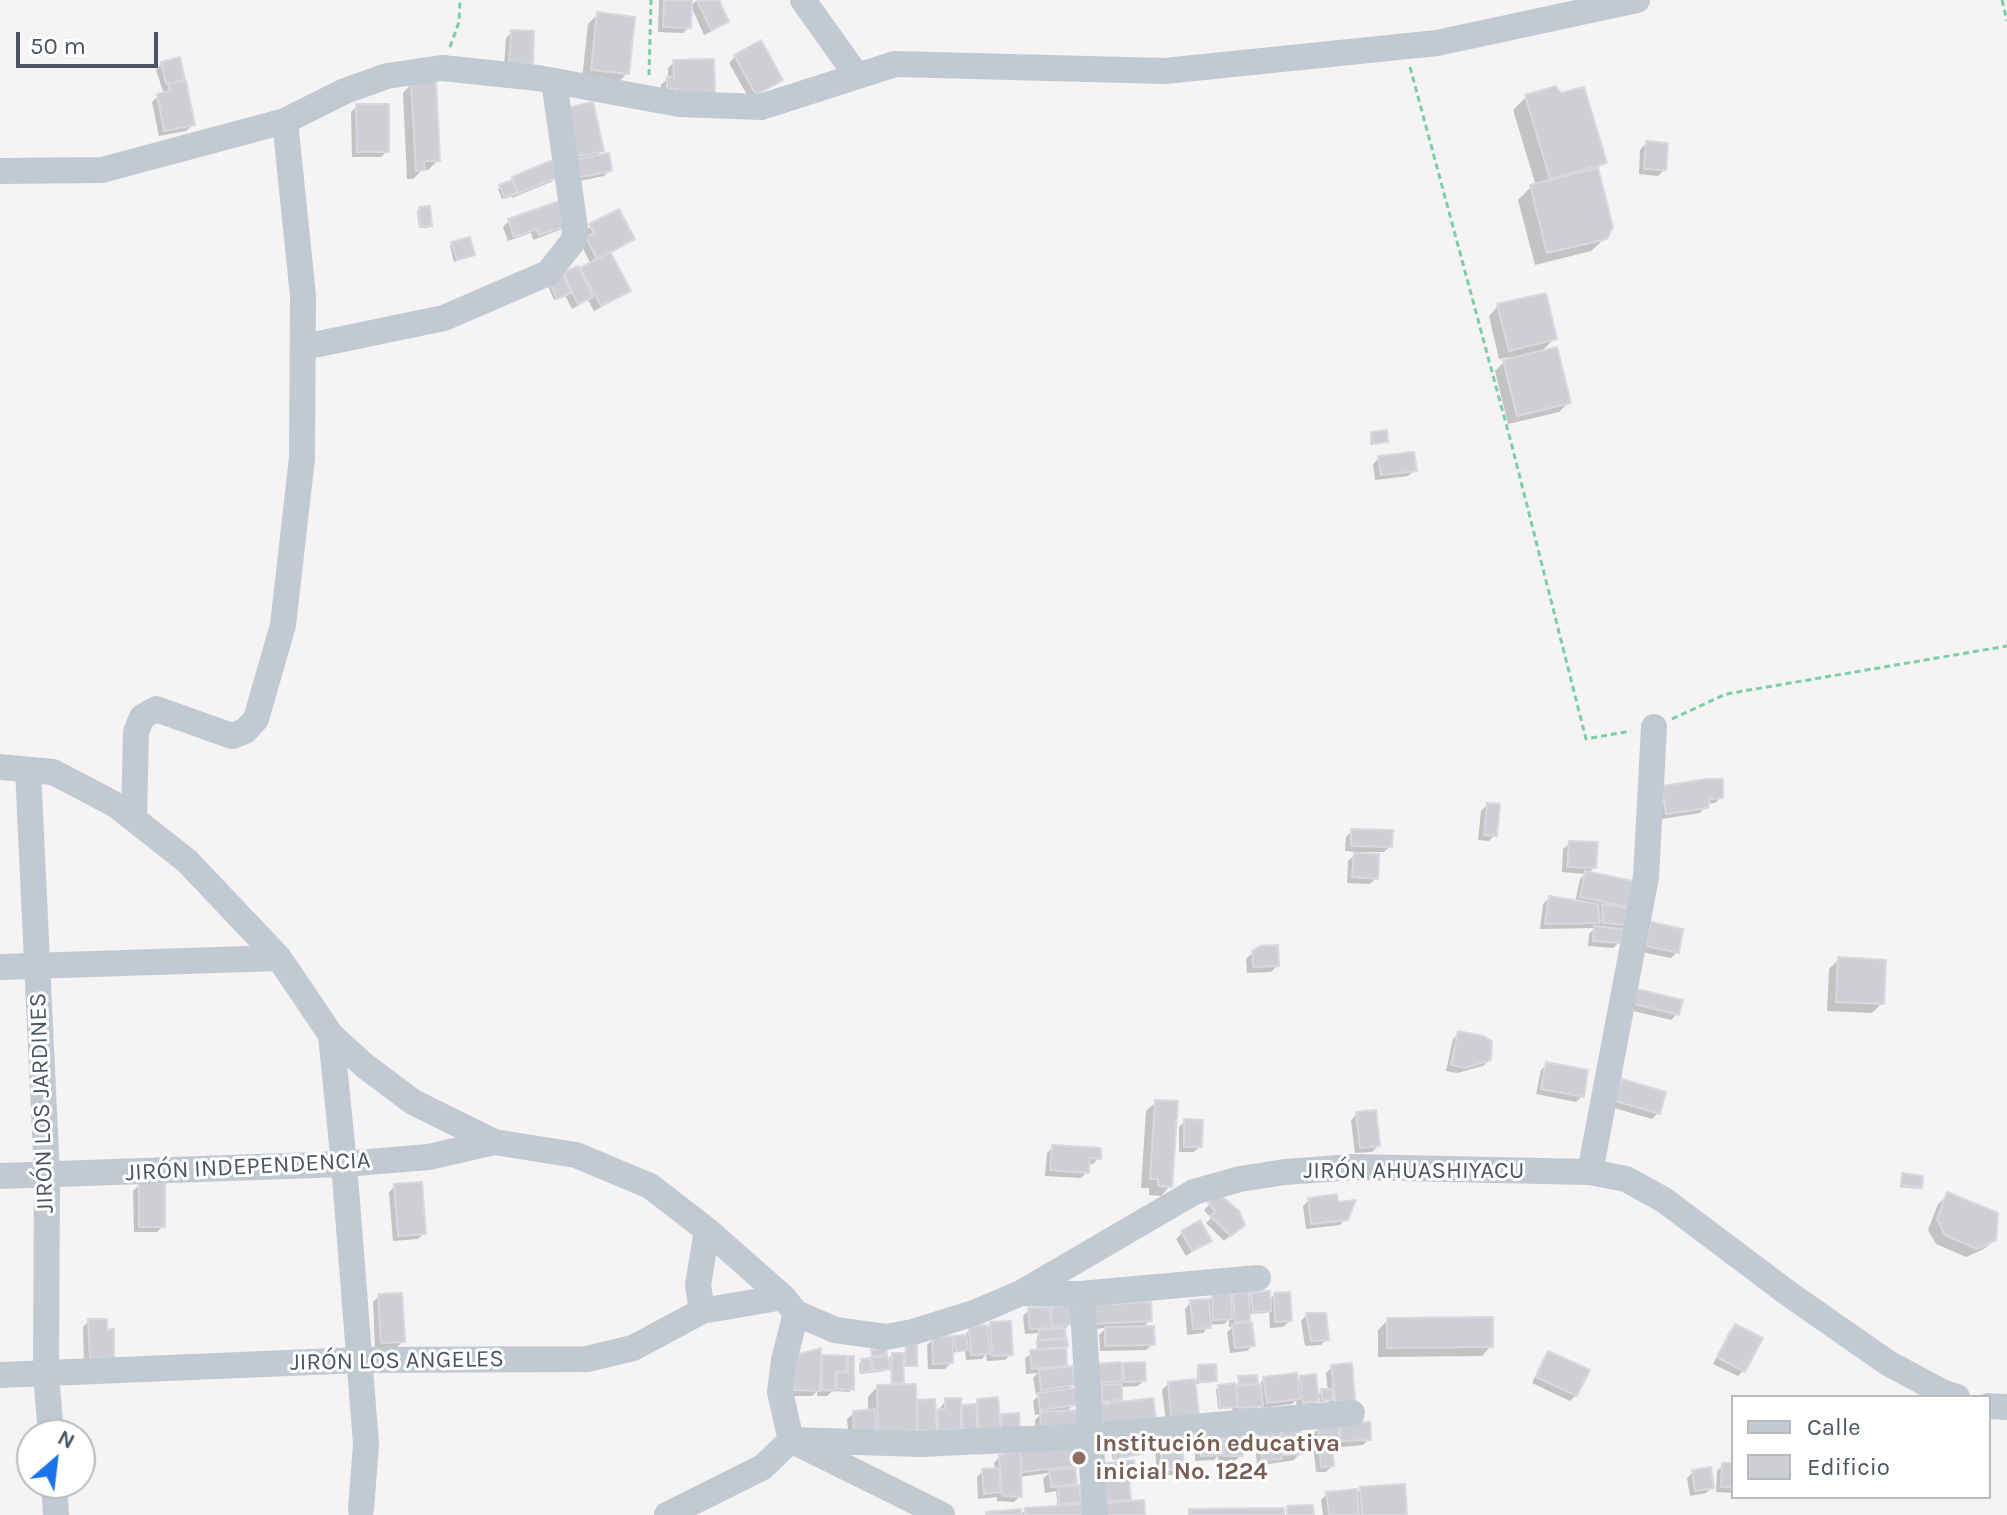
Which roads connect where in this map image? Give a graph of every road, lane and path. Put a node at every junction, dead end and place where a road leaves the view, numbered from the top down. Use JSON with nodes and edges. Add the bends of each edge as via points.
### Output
{"nodes":[{"id":1,"x":460,"y":0,"type":"edge"},
{"id":2,"x":651,"y":0,"type":"edge"},
{"id":3,"x":803,"y":0,"type":"edge"},
{"id":4,"x":1637,"y":0,"type":"edge"},
{"id":5,"x":2002,"y":0,"type":"edge"},
{"id":6,"x":2007,"y":21,"type":"edge"},
{"id":7,"x":1404,"y":46,"type":"junction"},
{"id":8,"x":442,"y":68,"type":"junction"},
{"id":9,"x":857,"y":76,"type":"junction"},
{"id":10,"x":554,"y":81,"type":"junction"},
{"id":11,"x":648,"y":99,"type":"junction"},
{"id":12,"x":285,"y":121,"type":"junction"},
{"id":13,"x":0,"y":171,"type":"edge"},
{"id":14,"x":304,"y":347,"type":"junction"},
{"id":15,"x":2007,"y":646,"type":"edge"},
{"id":16,"x":1654,"y":727,"type":"junction"},
{"id":17,"x":0,"y":767,"type":"edge"},
{"id":18,"x":28,"y":770,"type":"junction"},
{"id":19,"x":134,"y":819,"type":"junction"},
{"id":20,"x":279,"y":958,"type":"junction"},
{"id":21,"x":36,"y":966,"type":"junction"},
{"id":22,"x":0,"y":967,"type":"edge"},
{"id":23,"x":331,"y":1035,"type":"junction"},
{"id":24,"x":494,"y":1142,"type":"junction"},
{"id":25,"x":344,"y":1164,"type":"junction"},
{"id":26,"x":1590,"y":1172,"type":"junction"},
{"id":27,"x":47,"y":1175,"type":"junction"},
{"id":28,"x":0,"y":1176,"type":"edge"},
{"id":29,"x":707,"y":1230,"type":"junction"},
{"id":30,"x":1258,"y":1278,"type":"dead end"},
{"id":31,"x":1021,"y":1293,"type":"junction"},
{"id":32,"x":1080,"y":1294,"type":"junction"},
{"id":33,"x":790,"y":1305,"type":"junction"},
{"id":34,"x":702,"y":1311,"type":"junction"},
{"id":35,"x":360,"y":1360,"type":"junction"},
{"id":36,"x":46,"y":1373,"type":"junction"},
{"id":37,"x":0,"y":1375,"type":"edge"},
{"id":38,"x":1951,"y":1395,"type":"edge"},
{"id":39,"x":1352,"y":1413,"type":"dead end"},
{"id":40,"x":50,"y":1419,"type":"edge"},
{"id":41,"x":1091,"y":1436,"type":"junction"},
{"id":42,"x":791,"y":1440,"type":"junction"},
{"id":43,"x":356,"y":1513,"type":"edge"},
{"id":44,"x":667,"y":1515,"type":"edge"},
{"id":45,"x":942,"y":1515,"type":"edge"},
{"id":46,"x":1095,"y":1515,"type":"edge"}],
"edges":[{"from":1,"to":8,"type":"path","via":[[459,22]]},
{"from":2,"to":11,"type":"path"},
{"from":3,"to":9,"type":"street"},
{"from":4,"to":7,"type":"street"},
{"from":5,"to":6,"type":"path"},
{"from":7,"to":9,"type":"street","via":[[1165,71],[895,64]]},
{"from":7,"to":16,"type":"path","via":[[1586,739]]},
{"from":8,"to":10,"type":"street"},
{"from":8,"to":12,"type":"street","via":[[387,76]]},
{"from":9,"to":11,"type":"street","via":[[761,107]]},
{"from":10,"to":11,"type":"street"},
{"from":10,"to":14,"type":"street","via":[[575,228],[574,240],[548,273],[444,318]]},
{"from":12,"to":13,"type":"street","via":[[102,170]]},
{"from":12,"to":14,"type":"street"},
{"from":14,"to":19,"type":"street","via":[[302,458],[283,625],[256,719],[232,736],[156,709],[142,717],[136,732]]},
{"from":15,"to":16,"type":"path","via":[[1726,694]]},
{"from":16,"to":26,"type":"street","via":[[1646,877]]},
{"from":17,"to":18,"type":"street"},
{"from":18,"to":19,"type":"street","via":[[53,772]]},
{"from":18,"to":21,"type":"street","name":"JIRÓN LOS JARDINES"},
{"from":19,"to":20,"type":"street","via":[[187,861]]},
{"from":20,"to":21,"type":"street"},
{"from":20,"to":23,"type":"street"},
{"from":21,"to":22,"type":"street"},
{"from":21,"to":27,"type":"street","name":"JIRÓN LOS JARDINES"},
{"from":23,"to":24,"type":"street","via":[[413,1102]]},
{"from":23,"to":25,"type":"street"},
{"from":24,"to":25,"type":"street","name":"JIRÓN INDEPENDENCIA","via":[[429,1157]]},
{"from":24,"to":29,"type":"street","name":"JIRÓN AHUASHIYACU","via":[[576,1155],[650,1186]]},
{"from":25,"to":27,"type":"street","name":"JIRÓN INDEPENDENCIA"},
{"from":25,"to":35,"type":"street"},
{"from":26,"to":31,"type":"street","name":"JIRÓN AHUASHIYACU","via":[[1353,1167],[1240,1179],[1194,1192]]},
{"from":26,"to":38,"type":"street","name":"JIRÓN AHUASHIYACU","via":[[1626,1179],[1664,1200],[1888,1363]]},
{"from":27,"to":28,"type":"street","name":"JIRÓN INDEPENDENCIA"},
{"from":27,"to":36,"type":"street","name":"JIRÓN LOS JARDINES"},
{"from":29,"to":33,"type":"street","name":"JIRÓN AHUASHIYACU"},
{"from":29,"to":34,"type":"street","via":[[698,1285]]},
{"from":30,"to":32,"type":"street"},
{"from":31,"to":32,"type":"street"},
{"from":31,"to":33,"type":"street","name":"JIRÓN AHUASHIYACU","via":[[974,1313],[886,1337],[835,1330]]},
{"from":32,"to":41,"type":"street"},
{"from":33,"to":34,"type":"street","name":"JIRÓN LOS ANGELES"},
{"from":33,"to":42,"type":"street","via":[[780,1392]]},
{"from":34,"to":35,"type":"street","name":"JIRÓN LOS ANGELES","via":[[633,1348],[587,1359]]},
{"from":35,"to":36,"type":"street","name":"JIRÓN LOS ANGELES"},
{"from":35,"to":43,"type":"street","via":[[366,1444]]},
{"from":36,"to":37,"type":"street","name":"JIRÓN LOS ANGELES"},
{"from":36,"to":40,"type":"street","name":"JIRÓN LOS JARDINES"},
{"from":39,"to":41,"type":"street"},
{"from":41,"to":42,"type":"street","via":[[921,1444]]},
{"from":41,"to":46,"type":"street"},
{"from":42,"to":44,"type":"street","via":[[763,1467]]},
{"from":42,"to":45,"type":"street"}]}
